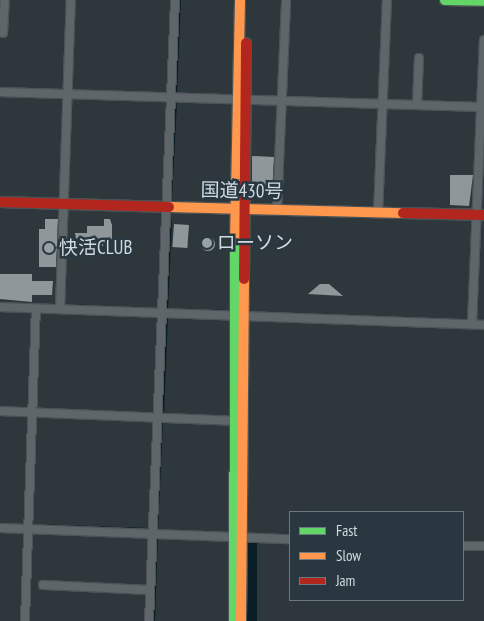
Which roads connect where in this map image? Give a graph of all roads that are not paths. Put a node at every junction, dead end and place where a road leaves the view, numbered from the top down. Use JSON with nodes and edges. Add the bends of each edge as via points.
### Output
{"nodes":[{"id":1,"x":5,"y":0,"type":"edge"},
{"id":2,"x":72,"y":0,"type":"edge"},
{"id":3,"x":176,"y":0,"type":"edge"},
{"id":4,"x":240,"y":0,"type":"edge"},
{"id":5,"x":246,"y":0,"type":"edge"},
{"id":6,"x":286,"y":0,"type":"edge"},
{"id":7,"x":387,"y":0,"type":"edge"},
{"id":8,"x":445,"y":0,"type":"edge"},
{"id":9,"x":484,"y":1,"type":"edge"},
{"id":10,"x":3,"y":33,"type":"dead end"},
{"id":11,"x":484,"y":40,"type":"edge"},
{"id":12,"x":419,"y":58,"type":"dead end"},
{"id":13,"x":483,"y":81,"type":"edge"},
{"id":14,"x":0,"y":92,"type":"edge"},
{"id":15,"x":68,"y":94,"type":"junction"},
{"id":16,"x":175,"y":97,"type":"junction"},
{"id":17,"x":241,"y":99,"type":"junction"},
{"id":18,"x":282,"y":101,"type":"junction"},
{"id":19,"x":383,"y":104,"type":"junction"},
{"id":20,"x":417,"y":105,"type":"junction"},
{"id":21,"x":482,"y":107,"type":"edge"},
{"id":22,"x":0,"y":202,"type":"edge"},
{"id":23,"x":64,"y":207,"type":"junction"},
{"id":24,"x":0,"y":209,"type":"edge"},
{"id":25,"x":277,"y":209,"type":"junction"},
{"id":26,"x":166,"y":211,"type":"junction"},
{"id":27,"x":239,"y":212,"type":"junction"},
{"id":28,"x":378,"y":213,"type":"junction"},
{"id":29,"x":480,"y":218,"type":"edge"},
{"id":30,"x":0,"y":307,"type":"edge"},
{"id":31,"x":60,"y":307,"type":"junction"},
{"id":32,"x":36,"y":309,"type":"junction"},
{"id":33,"x":164,"y":311,"type":"junction"},
{"id":34,"x":238,"y":316,"type":"junction"},
{"id":35,"x":472,"y":321,"type":"junction"},
{"id":36,"x":484,"y":325,"type":"edge"},
{"id":37,"x":0,"y":411,"type":"edge"},
{"id":38,"x":31,"y":413,"type":"junction"},
{"id":39,"x":161,"y":418,"type":"junction"},
{"id":40,"x":238,"y":421,"type":"junction"},
{"id":41,"x":0,"y":528,"type":"edge"},
{"id":42,"x":28,"y":529,"type":"junction"},
{"id":43,"x":154,"y":532,"type":"junction"},
{"id":44,"x":238,"y":537,"type":"junction"},
{"id":45,"x":289,"y":540,"type":"edge"},
{"id":46,"x":464,"y":546,"type":"edge"},
{"id":47,"x":484,"y":546,"type":"edge"},
{"id":48,"x":43,"y":585,"type":"dead end"},
{"id":49,"x":150,"y":590,"type":"junction"},
{"id":50,"x":25,"y":621,"type":"edge"},
{"id":51,"x":149,"y":621,"type":"edge"},
{"id":52,"x":234,"y":621,"type":"edge"},
{"id":53,"x":241,"y":621,"type":"edge"}],
"edges":[{"from":1,"to":10,"type":"street"},
{"from":2,"to":15,"type":"street"},
{"from":3,"to":16,"type":"street"},
{"from":4,"to":17,"type":"main road"},
{"from":5,"to":17,"type":"main road"},
{"from":6,"to":18,"type":"street"},
{"from":7,"to":19,"type":"street"},
{"from":8,"to":9,"type":"main road"},
{"from":11,"to":13,"type":"street"},
{"from":12,"to":20,"type":"street"},
{"from":13,"to":21,"type":"street"},
{"from":14,"to":15,"type":"street"},
{"from":15,"to":16,"type":"street"},
{"from":15,"to":23,"type":"street"},
{"from":16,"to":17,"type":"street"},
{"from":16,"to":26,"type":"street"},
{"from":17,"to":18,"type":"street"},
{"from":17,"to":27,"type":"main road"},
{"from":18,"to":19,"type":"street"},
{"from":18,"to":25,"type":"street"},
{"from":19,"to":20,"type":"street"},
{"from":19,"to":28,"type":"street"},
{"from":20,"to":21,"type":"street"},
{"from":21,"to":29,"type":"street"},
{"from":22,"to":23,"type":"main road","name":"国道430号"},
{"from":23,"to":24,"type":"main road","name":"国道430号"},
{"from":23,"to":26,"type":"main road","name":"国道430号"},
{"from":23,"to":31,"type":"street"},
{"from":25,"to":27,"type":"main road","name":"国道430号"},
{"from":25,"to":28,"type":"main road","name":"国道430号"},
{"from":26,"to":27,"type":"main road","name":"国道430号"},
{"from":26,"to":33,"type":"street"},
{"from":27,"to":29,"type":"main road","name":"国道430号"},
{"from":27,"to":34,"type":"main road"},
{"from":28,"to":29,"type":"main road","name":"国道430号"},
{"from":29,"to":35,"type":"street"},
{"from":30,"to":32,"type":"street"},
{"from":31,"to":32,"type":"street"},
{"from":31,"to":33,"type":"street"},
{"from":32,"to":38,"type":"street"},
{"from":33,"to":34,"type":"street"},
{"from":33,"to":39,"type":"street"},
{"from":34,"to":35,"type":"street"},
{"from":34,"to":40,"type":"main road"},
{"from":35,"to":36,"type":"street"},
{"from":37,"to":38,"type":"street"},
{"from":38,"to":39,"type":"street"},
{"from":38,"to":42,"type":"street"},
{"from":39,"to":40,"type":"street"},
{"from":39,"to":43,"type":"street"},
{"from":40,"to":44,"type":"main road"},
{"from":41,"to":42,"type":"street"},
{"from":42,"to":43,"type":"street"},
{"from":42,"to":50,"type":"street"},
{"from":43,"to":44,"type":"street"},
{"from":43,"to":49,"type":"street"},
{"from":44,"to":45,"type":"street"},
{"from":44,"to":52,"type":"main road"},
{"from":44,"to":53,"type":"main road"},
{"from":46,"to":47,"type":"street"},
{"from":48,"to":49,"type":"street"},
{"from":49,"to":51,"type":"street"}]}
